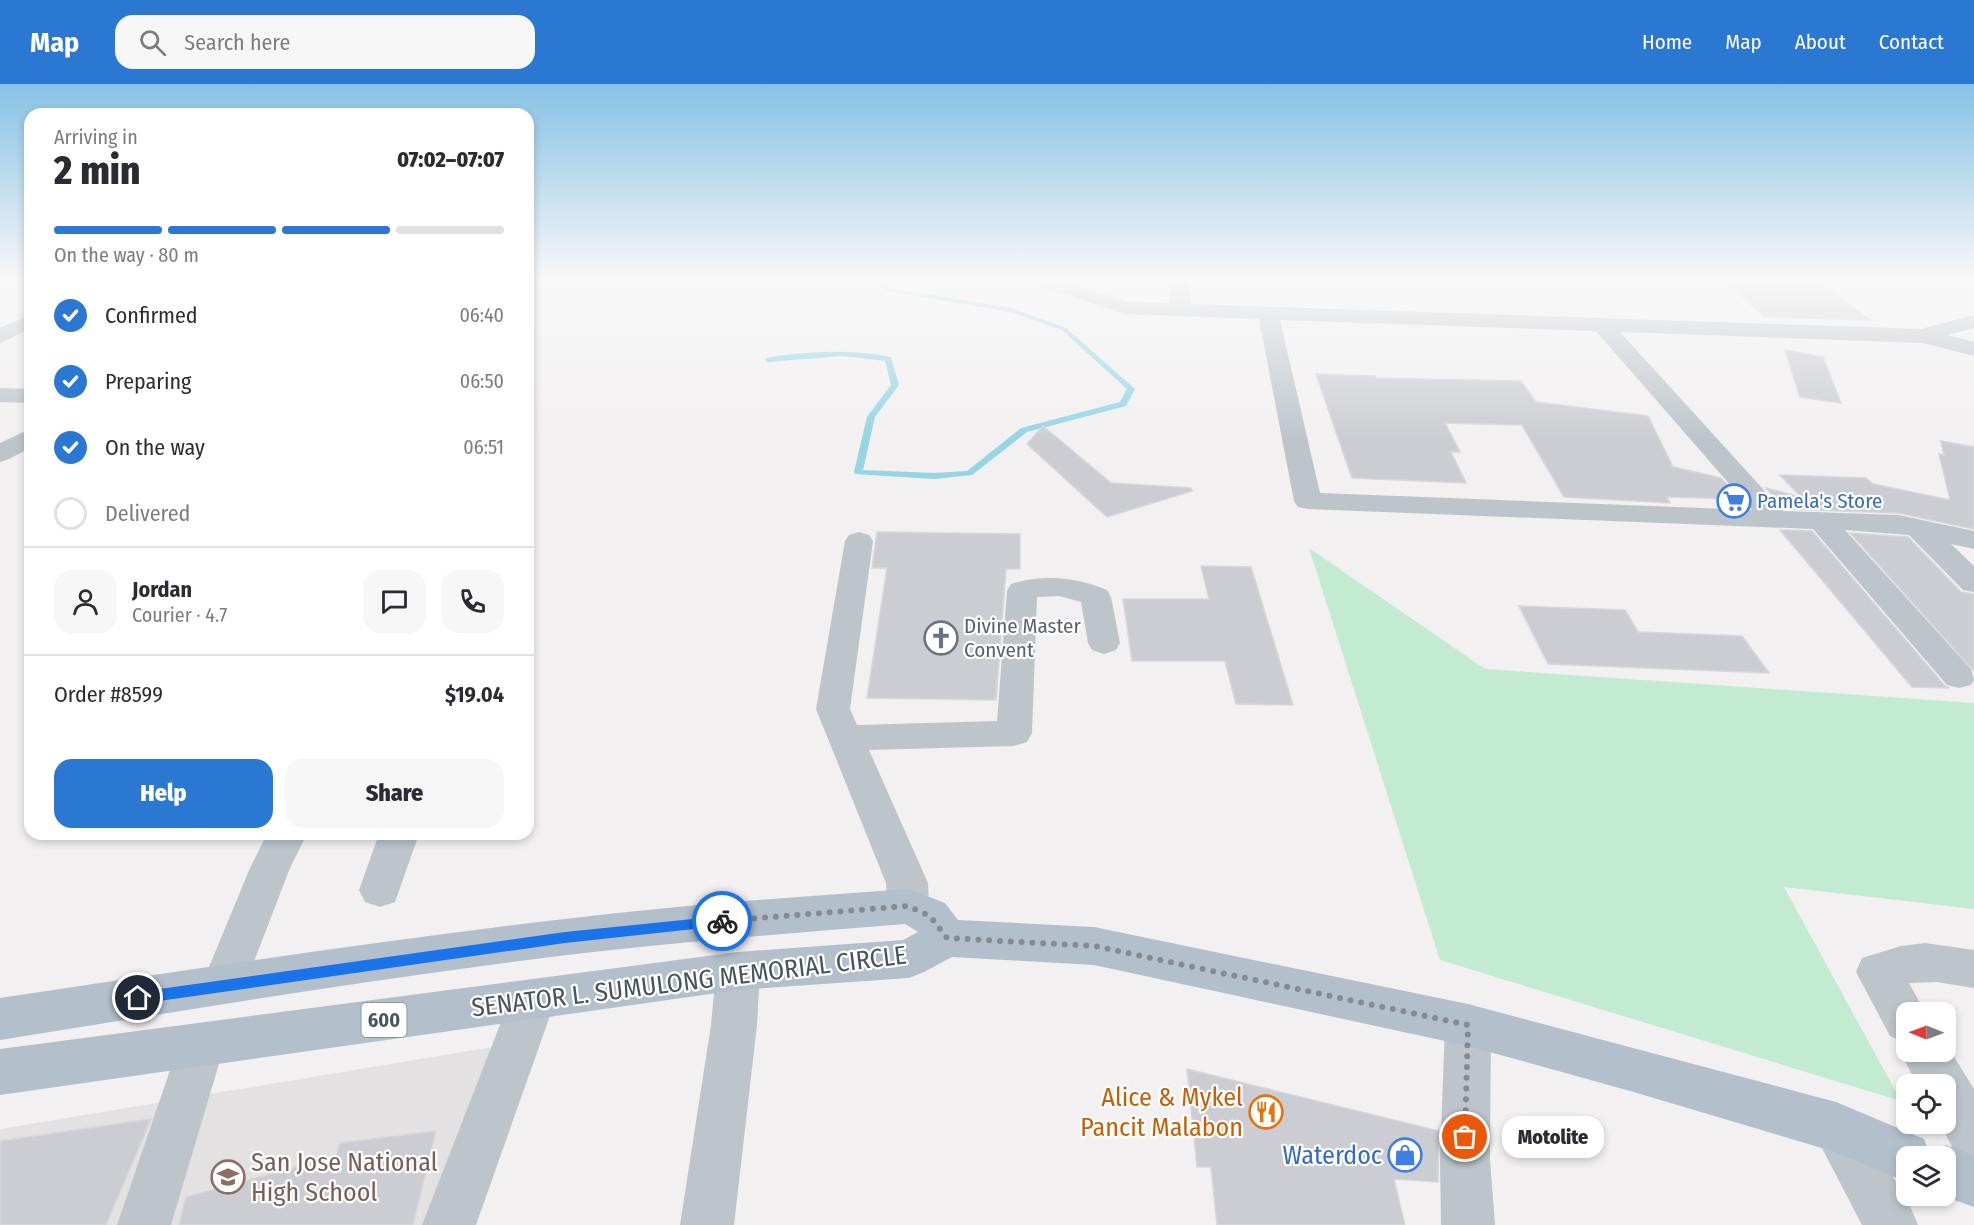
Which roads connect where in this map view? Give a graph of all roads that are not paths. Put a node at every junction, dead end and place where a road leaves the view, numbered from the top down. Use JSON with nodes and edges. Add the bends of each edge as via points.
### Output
{"nodes":[{"id":1,"x":1272,"y":333,"type":"edge"},
{"id":2,"x":1609,"y":333,"type":"edge"},
{"id":3,"x":1849,"y":333,"type":"edge"},
{"id":4,"x":1932,"y":333,"type":"edge"},
{"id":5,"x":1923,"y":336,"type":"junction"},
{"id":6,"x":1974,"y":349,"type":"edge"},
{"id":7,"x":0,"y":395,"type":"edge"},
{"id":8,"x":24,"y":396,"type":"edge"},
{"id":9,"x":24,"y":440,"type":"edge"},
{"id":10,"x":0,"y":454,"type":"edge"},
{"id":11,"x":1774,"y":518,"type":"junction"},
{"id":12,"x":1820,"y":520,"type":"junction"},
{"id":13,"x":1918,"y":528,"type":"junction"},
{"id":14,"x":1974,"y":540,"type":"edge"},
{"id":15,"x":859,"y":541,"type":"dead end"},
{"id":16,"x":1974,"y":583,"type":"edge"},
{"id":17,"x":1104,"y":643,"type":"dead end"},
{"id":18,"x":1959,"y":677,"type":"dead end"},
{"id":19,"x":845,"y":738,"type":"junction"},
{"id":20,"x":284,"y":840,"type":"edge"},
{"id":21,"x":397,"y":840,"type":"edge"},
{"id":22,"x":380,"y":890,"type":"dead end"},
{"id":23,"x":908,"y":906,"type":"junction"},
{"id":24,"x":947,"y":938,"type":"junction"},
{"id":25,"x":1974,"y":969,"type":"edge"},
{"id":26,"x":738,"y":971,"type":"junction"},
{"id":27,"x":224,"y":984,"type":"junction"},
{"id":28,"x":532,"y":999,"type":"junction"},
{"id":29,"x":1896,"y":1004,"type":"edge"},
{"id":30,"x":0,"y":1019,"type":"edge"},
{"id":31,"x":1468,"y":1025,"type":"junction"},
{"id":32,"x":201,"y":1047,"type":"junction"},
{"id":33,"x":0,"y":1072,"type":"edge"},
{"id":34,"x":1956,"y":1105,"type":"edge"},
{"id":35,"x":1836,"y":1127,"type":"junction"},
{"id":36,"x":1974,"y":1136,"type":"edge"},
{"id":37,"x":1896,"y":1153,"type":"edge"},
{"id":38,"x":1956,"y":1175,"type":"edge"},
{"id":39,"x":1974,"y":1181,"type":"edge"},
{"id":40,"x":144,"y":1225,"type":"edge"},
{"id":41,"x":448,"y":1225,"type":"edge"},
{"id":42,"x":707,"y":1225,"type":"edge"},
{"id":43,"x":1468,"y":1225,"type":"edge"},
{"id":44,"x":1891,"y":1225,"type":"edge"}],
"edges":[{"from":1,"to":11,"type":"street","via":[[1308,501]]},
{"from":2,"to":11,"type":"street"},
{"from":3,"to":5,"type":"street"},
{"from":4,"to":5,"type":"street"},
{"from":5,"to":6,"type":"street"},
{"from":7,"to":8,"type":"street"},
{"from":9,"to":10,"type":"street"},
{"from":11,"to":12,"type":"street"},
{"from":12,"to":13,"type":"street"},
{"from":12,"to":18,"type":"street"},
{"from":13,"to":14,"type":"street"},
{"from":13,"to":16,"type":"street"},
{"from":15,"to":19,"type":"street","via":[[833,709]]},
{"from":17,"to":19,"type":"street","via":[[1096,597],[1081,590],[1034,587],[1022,591],[1014,733]]},
{"from":19,"to":23,"type":"street","via":[[907,883]]},
{"from":20,"to":27,"type":"street"},
{"from":21,"to":22,"type":"street"},
{"from":23,"to":24,"type":"main road","name":"SENATOR L. SUMULONG MEMORIAL CIRCLE","via":[[930,916]]},
{"from":23,"to":27,"type":"main road","via":[[565,938]]},
{"from":24,"to":26,"type":"main road","name":"SENATOR L. SUMULONG MEMORIAL CIRCLE","number":"600","via":[[909,958]]},
{"from":24,"to":31,"type":"main road","via":[[1094,946]]},
{"from":25,"to":29,"type":"street","via":[[1930,962],[1898,964],[1878,972]]},
{"from":26,"to":28,"type":"main road","name":"SENATOR L. SUMULONG MEMORIAL CIRCLE","number":"600"},
{"from":26,"to":42,"type":"street"},
{"from":27,"to":30,"type":"main road"},
{"from":28,"to":32,"type":"main road","name":"SENATOR L. SUMULONG MEMORIAL CIRCLE","number":"600"},
{"from":28,"to":41,"type":"street"},
{"from":31,"to":35,"type":"main road"},
{"from":31,"to":43,"type":"street","via":[[1464,1160]]},
{"from":32,"to":33,"type":"main road","name":"SENATOR L. SUMULONG MEMORIAL CIRCLE","number":"600"},
{"from":32,"to":40,"type":"street"},
{"from":34,"to":36,"type":"street"},
{"from":35,"to":37,"type":"main road"},
{"from":35,"to":44,"type":"street"},
{"from":38,"to":39,"type":"main road"}]}
